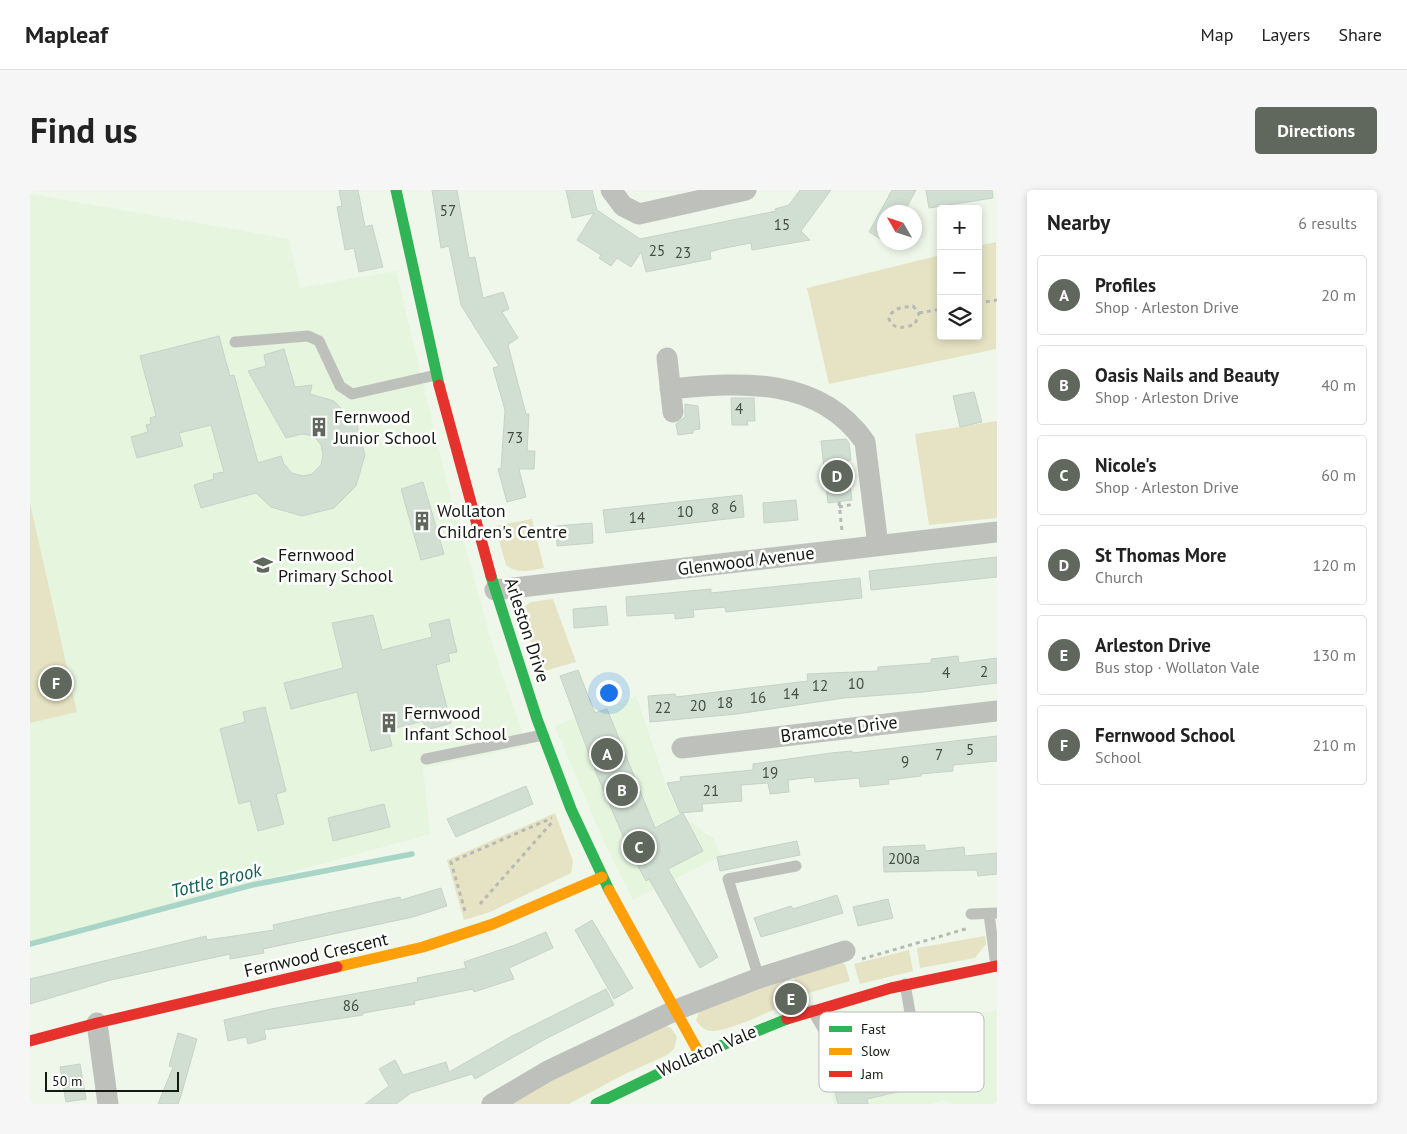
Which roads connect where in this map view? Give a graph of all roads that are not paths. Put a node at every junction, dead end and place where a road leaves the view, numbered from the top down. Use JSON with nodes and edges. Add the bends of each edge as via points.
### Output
{"nodes":[{"id":1,"x":396,"y":190,"type":"edge"},
{"id":2,"x":612,"y":190,"type":"edge"},
{"id":3,"x":746,"y":190,"type":"edge"},
{"id":4,"x":236,"y":342,"type":"dead end"},
{"id":5,"x":667,"y":358,"type":"dead end"},
{"id":6,"x":436,"y":375,"type":"junction"},
{"id":7,"x":670,"y":389,"type":"junction"},
{"id":8,"x":673,"y":412,"type":"dead end"},
{"id":9,"x":997,"y":532,"type":"edge"},
{"id":10,"x":878,"y":546,"type":"junction"},
{"id":11,"x":495,"y":590,"type":"junction"},
{"id":12,"x":997,"y":712,"type":"edge"},
{"id":13,"x":543,"y":735,"type":"junction"},
{"id":14,"x":682,"y":748,"type":"dead end"},
{"id":15,"x":426,"y":759,"type":"dead end"},
{"id":16,"x":796,"y":866,"type":"dead end"},
{"id":17,"x":602,"y":877,"type":"junction"},
{"id":18,"x":971,"y":914,"type":"dead end"},
{"id":19,"x":992,"y":917,"type":"edge"},
{"id":20,"x":845,"y":951,"type":"road end"},
{"id":21,"x":996,"y":966,"type":"edge"},
{"id":22,"x":759,"y":978,"type":"junction"},
{"id":23,"x":905,"y":982,"type":"junction"},
{"id":24,"x":676,"y":1010,"type":"junction"},
{"id":25,"x":812,"y":1010,"type":"junction"},
{"id":26,"x":910,"y":1012,"type":"edge"},
{"id":27,"x":819,"y":1022,"type":"edge"},
{"id":28,"x":97,"y":1024,"type":"junction"},
{"id":29,"x":30,"y":1041,"type":"edge"},
{"id":30,"x":699,"y":1053,"type":"junction"},
{"id":31,"x":108,"y":1104,"type":"edge"},
{"id":32,"x":492,"y":1104,"type":"edge"},
{"id":33,"x":596,"y":1104,"type":"edge"}],
"edges":[{"from":1,"to":6,"type":"street","name":"Arleston Drive"},
{"from":2,"to":3,"type":"street","via":[[623,206],[639,214]]},
{"from":4,"to":6,"type":"lane","via":[[308,336],[319,341],[340,386],[352,394]]},
{"from":5,"to":7,"type":"street"},
{"from":6,"to":11,"type":"street","name":"Arleston Drive"},
{"from":7,"to":8,"type":"street"},
{"from":7,"to":10,"type":"street","via":[[717,385],[790,389],[816,399],[842,418],[865,442]]},
{"from":9,"to":10,"type":"street","name":"Glenwood Avenue"},
{"from":10,"to":11,"type":"street","name":"Glenwood Avenue"},
{"from":11,"to":13,"type":"street","name":"Arleston Drive"},
{"from":12,"to":14,"type":"street","name":"Bramcote Drive"},
{"from":13,"to":15,"type":"lane"},
{"from":13,"to":17,"type":"street","name":"Arleston Drive","via":[[571,809]]},
{"from":16,"to":22,"type":"lane","via":[[728,879]]},
{"from":17,"to":24,"type":"street","name":"Arleston Drive"},
{"from":17,"to":28,"type":"street","name":"Fernwood Crescent","via":[[472,932],[379,959]]},
{"from":18,"to":19,"type":"lane"},
{"from":19,"to":21,"type":"lane"},
{"from":20,"to":22,"type":"street"},
{"from":21,"to":23,"type":"street","name":"Wollaton Vale"},
{"from":22,"to":24,"type":"street"},
{"from":23,"to":25,"type":"street","name":"Wollaton Vale"},
{"from":23,"to":26,"type":"lane"},
{"from":24,"to":30,"type":"street","name":"Arleston Drive"},
{"from":24,"to":32,"type":"street","via":[[548,1070]]},
{"from":25,"to":27,"type":"lane"},
{"from":25,"to":30,"type":"street","name":"Wollaton Vale"},
{"from":28,"to":29,"type":"street","name":"Fernwood Crescent"},
{"from":28,"to":31,"type":"street"},
{"from":30,"to":33,"type":"street","name":"Wollaton Vale"}]}
